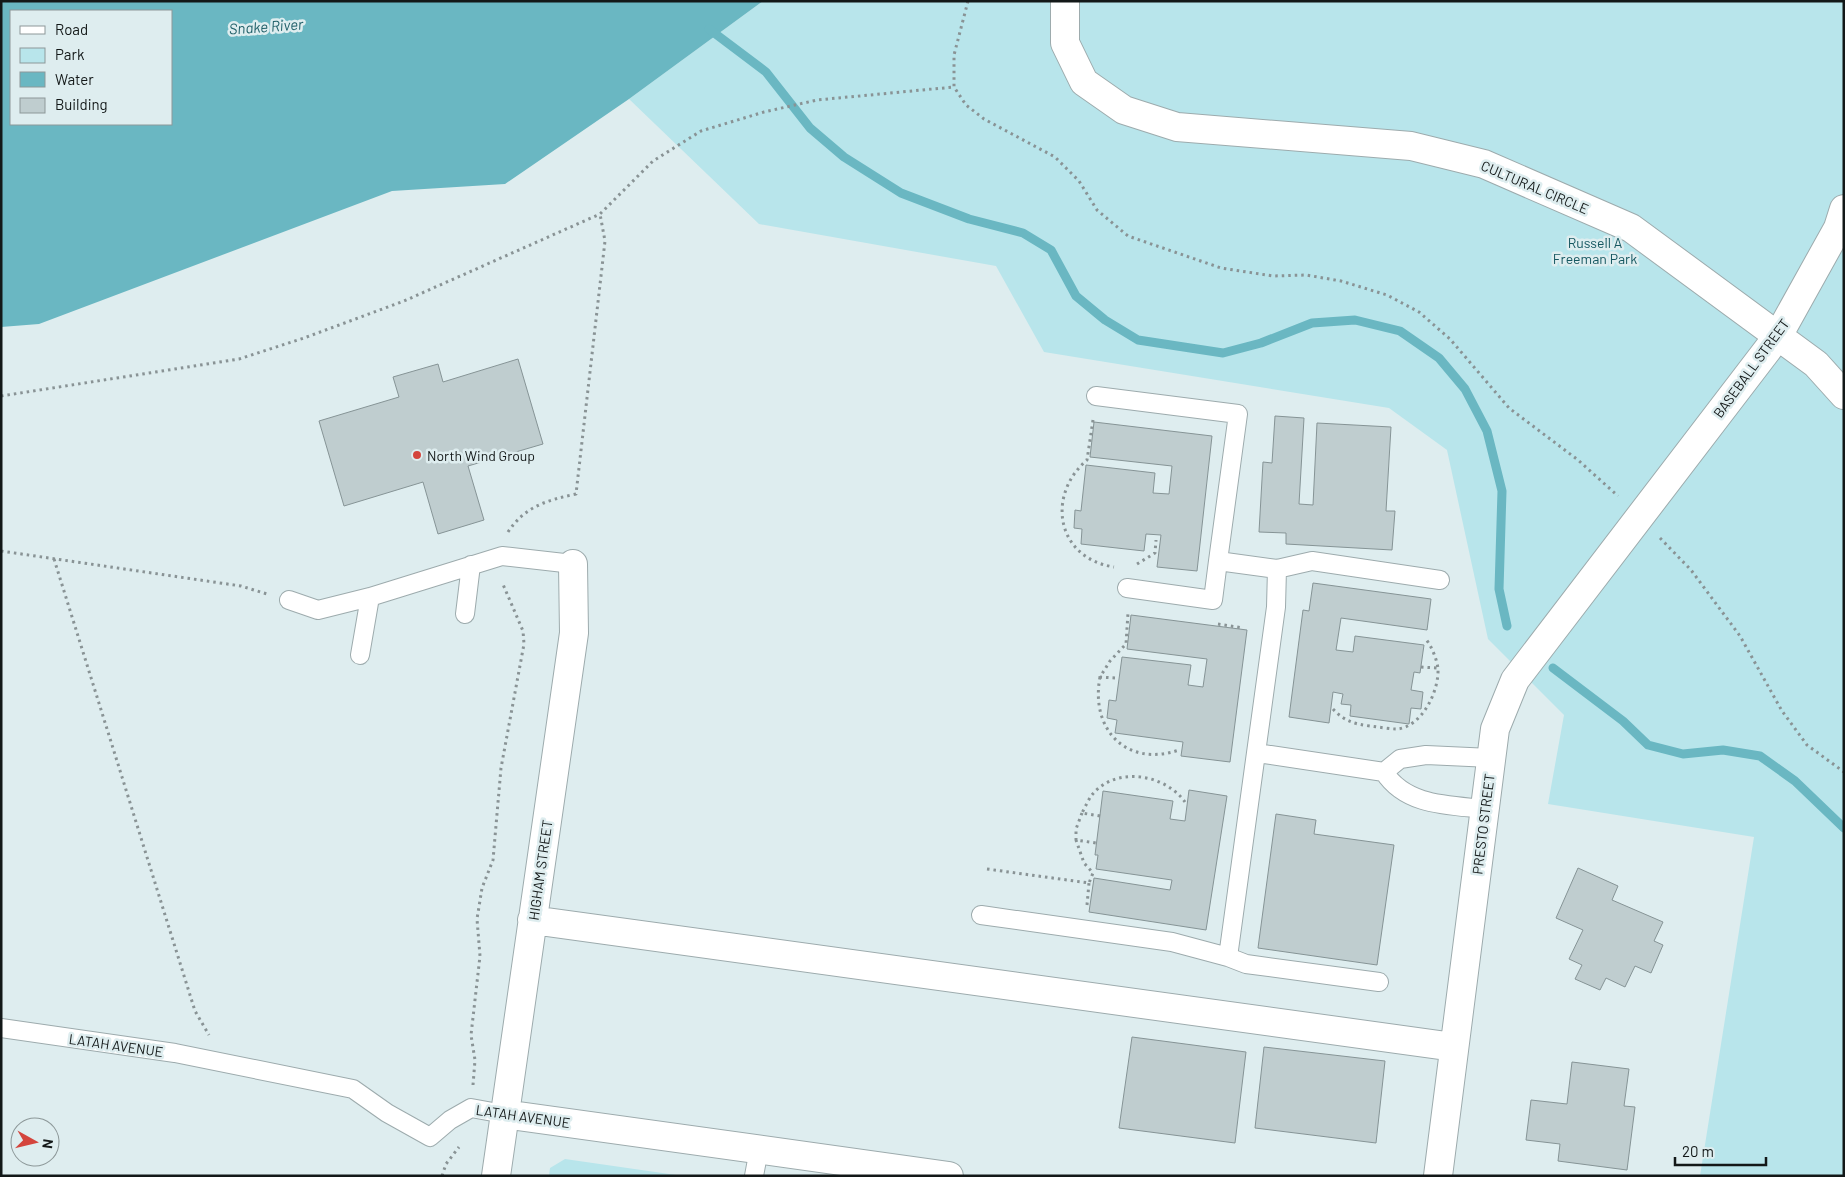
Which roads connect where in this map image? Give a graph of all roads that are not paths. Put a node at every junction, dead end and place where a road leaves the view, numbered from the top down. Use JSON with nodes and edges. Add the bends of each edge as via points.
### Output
{"nodes":[{"id":1,"x":1065,"y":1,"type":"edge"},
{"id":2,"x":1844,"y":209,"type":"edge"},
{"id":3,"x":1778,"y":336,"type":"junction"},
{"id":4,"x":1844,"y":395,"type":"edge"},
{"id":5,"x":1096,"y":396,"type":"dead end"},
{"id":6,"x":1648,"y":525,"type":"joint"},
{"id":7,"x":1218,"y":561,"type":"junction"},
{"id":8,"x":573,"y":564,"type":"joint"},
{"id":9,"x":472,"y":565,"type":"junction"},
{"id":10,"x":1276,"y":568,"type":"junction"},
{"id":11,"x":1440,"y":580,"type":"dead end"},
{"id":12,"x":1127,"y":588,"type":"dead end"},
{"id":13,"x":370,"y":597,"type":"junction"},
{"id":14,"x":289,"y":600,"type":"road end"},
{"id":15,"x":465,"y":614,"type":"dead end"},
{"id":16,"x":360,"y":656,"type":"dead end"},
{"id":17,"x":1257,"y":753,"type":"junction"},
{"id":18,"x":1492,"y":758,"type":"junction"},
{"id":19,"x":1384,"y":772,"type":"junction"},
{"id":20,"x":1485,"y":809,"type":"junction"},
{"id":21,"x":981,"y":915,"type":"dead end"},
{"id":22,"x":532,"y":920,"type":"junction"},
{"id":23,"x":1228,"y":957,"type":"junction"},
{"id":24,"x":1379,"y":982,"type":"dead end"},
{"id":25,"x":1,"y":1028,"type":"edge"},
{"id":26,"x":1454,"y":1047,"type":"junction"},
{"id":27,"x":504,"y":1114,"type":"junction"},
{"id":28,"x":758,"y":1149,"type":"junction"},
{"id":29,"x":496,"y":1176,"type":"edge"},
{"id":30,"x":754,"y":1176,"type":"edge"},
{"id":31,"x":949,"y":1176,"type":"edge"},
{"id":32,"x":1438,"y":1176,"type":"edge"}],
"edges":[{"from":1,"to":3,"type":"street","name":"CULTURAL CIRCLE","via":[[1065,42],[1084,82],[1124,110],[1176,127],[1411,146],[1484,164],[1630,228]]},
{"from":2,"to":3,"type":"street","name":"BASEBALL STREET","via":[[1838,228]]},
{"from":3,"to":4,"type":"street","name":"CULTURAL CIRCLE","via":[[1816,364]]},
{"from":3,"to":6,"type":"street","name":"BASEBALL STREET"},
{"from":5,"to":7,"type":"lane","via":[[1238,414]]},
{"from":6,"to":18,"type":"street","name":"PRESTO STREET","via":[[1515,680],[1495,730]]},
{"from":7,"to":10,"type":"lane"},
{"from":7,"to":12,"type":"lane","via":[[1213,600]]},
{"from":8,"to":9,"type":"lane","via":[[502,556]]},
{"from":8,"to":22,"type":"street","name":"HIGHAM STREET","via":[[574,633]]},
{"from":9,"to":13,"type":"lane"},
{"from":9,"to":15,"type":"lane"},
{"from":10,"to":11,"type":"lane","via":[[1312,561]]},
{"from":10,"to":17,"type":"lane","via":[[1276,607]]},
{"from":13,"to":14,"type":"lane","via":[[318,610]]},
{"from":13,"to":16,"type":"lane"},
{"from":17,"to":19,"type":"lane"},
{"from":17,"to":23,"type":"lane"},
{"from":18,"to":19,"type":"lane","via":[[1426,755],[1400,759]]},
{"from":18,"to":20,"type":"street","name":"PRESTO STREET"},
{"from":19,"to":20,"type":"lane","via":[[1393,785],[1414,797],[1437,804]]},
{"from":20,"to":26,"type":"street","name":"PRESTO STREET"},
{"from":21,"to":23,"type":"lane","via":[[1172,942]]},
{"from":22,"to":26,"type":"street"},
{"from":22,"to":27,"type":"street","name":"HIGHAM STREET"},
{"from":23,"to":24,"type":"lane","via":[[1246,964]]},
{"from":25,"to":27,"type":"lane","name":"LATAH AVENUE","via":[[175,1054],[353,1088],[387,1113],[430,1137],[471,1108]]},
{"from":26,"to":32,"type":"street","name":"PRESTO STREET"},
{"from":27,"to":28,"type":"street","name":"LATAH AVENUE"},
{"from":27,"to":29,"type":"street","name":"HIGHAM STREET"},
{"from":28,"to":30,"type":"lane"},
{"from":28,"to":31,"type":"street","name":"LATAH AVENUE"}]}
